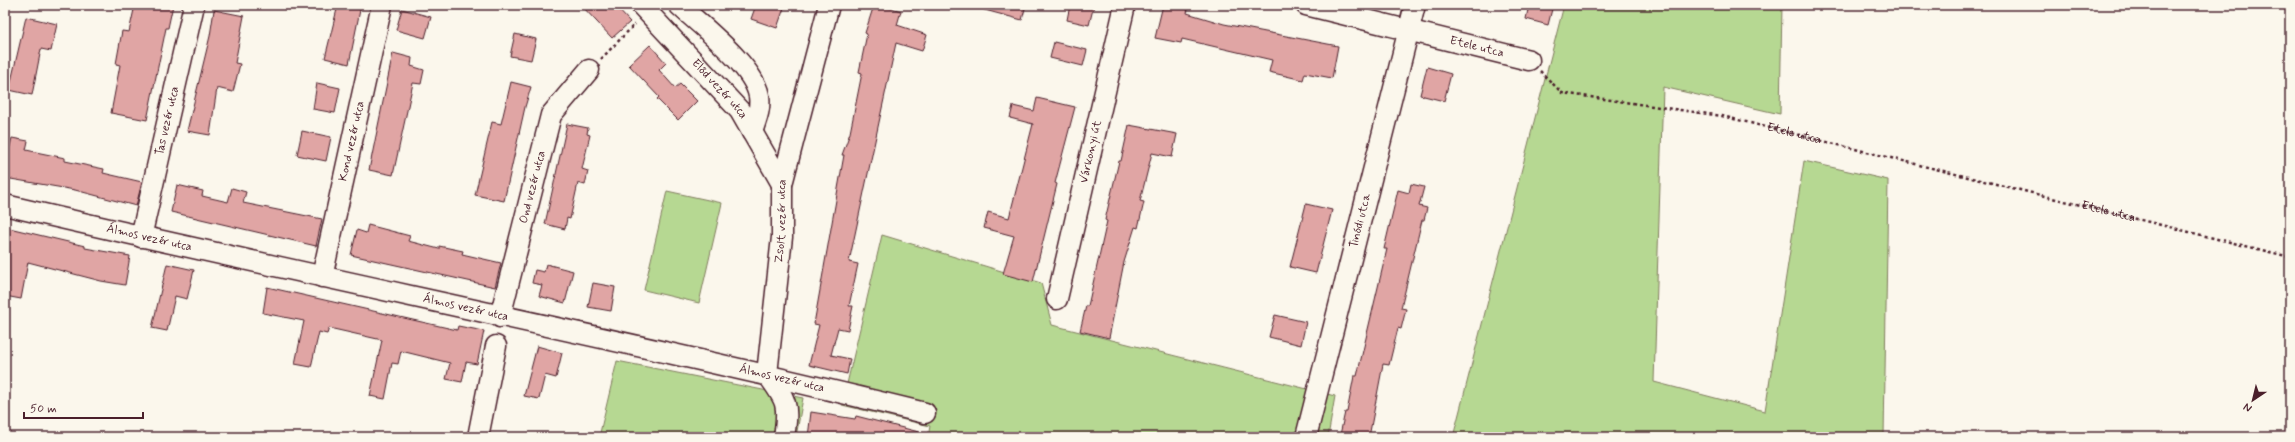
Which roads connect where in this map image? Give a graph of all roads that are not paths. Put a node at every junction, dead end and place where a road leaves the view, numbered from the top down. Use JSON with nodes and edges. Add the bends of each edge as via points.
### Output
{"nodes":[{"id":1,"x":194,"y":5,"type":"edge"},
{"id":2,"x":382,"y":5,"type":"edge"},
{"id":3,"x":678,"y":5,"type":"edge"},
{"id":4,"x":829,"y":5,"type":"edge"},
{"id":5,"x":1125,"y":5,"type":"edge"},
{"id":6,"x":1306,"y":5,"type":"edge"},
{"id":7,"x":1415,"y":5,"type":"edge"},
{"id":8,"x":644,"y":8,"type":"edge"},
{"id":9,"x":1409,"y":32,"type":"junction"},
{"id":10,"x":1529,"y":60,"type":"road end"},
{"id":11,"x":589,"y":70,"type":"road end"},
{"id":12,"x":752,"y":132,"type":"junction"},
{"id":13,"x":782,"y":184,"type":"junction"},
{"id":14,"x":5,"y":205,"type":"edge"},
{"id":15,"x":141,"y":237,"type":"junction"},
{"id":16,"x":322,"y":277,"type":"junction"},
{"id":17,"x":1057,"y":299,"type":"dead end"},
{"id":18,"x":500,"y":317,"type":"junction"},
{"id":19,"x":496,"y":346,"type":"dead end"},
{"id":20,"x":767,"y":374,"type":"junction"},
{"id":21,"x":925,"y":413,"type":"dead end"},
{"id":22,"x":478,"y":437,"type":"edge"},
{"id":23,"x":784,"y":437,"type":"edge"},
{"id":24,"x":1306,"y":437,"type":"edge"}],
"edges":[{"from":1,"to":15,"type":"street","name":"Tas vezér utca"},
{"from":2,"to":16,"type":"street","name":"Kond vezér utca"},
{"from":3,"to":12,"type":"street","via":[[729,51],[753,80],[759,96],[759,110]]},
{"from":4,"to":13,"type":"street","name":"Zsolt vezér utca"},
{"from":5,"to":17,"type":"street","name":"Várkonyi út"},
{"from":6,"to":9,"type":"street","name":"Etele utca"},
{"from":7,"to":9,"type":"street","name":"Tinódi utca"},
{"from":8,"to":12,"type":"street","name":"Előd vezér utca","via":[[740,110]]},
{"from":9,"to":10,"type":"street","name":"Etele utca"},
{"from":9,"to":24,"type":"street","name":"Tinódi utca"},
{"from":11,"to":18,"type":"street","name":"Ond vezér utca","via":[[551,115]]},
{"from":12,"to":13,"type":"street","name":"Előd vezér utca"},
{"from":13,"to":20,"type":"street","name":"Zsolt vezér utca","via":[[782,237]]},
{"from":14,"to":15,"type":"street","name":"Álmos vezér utca"},
{"from":15,"to":16,"type":"street","name":"Álmos vezér utca"},
{"from":16,"to":18,"type":"street","name":"Álmos vezér utca"},
{"from":18,"to":20,"type":"street","name":"Álmos vezér utca"},
{"from":19,"to":22,"type":"street"},
{"from":20,"to":21,"type":"street","name":"Álmos vezér utca"},
{"from":20,"to":23,"type":"street","via":[[783,396],[788,411]]}]}
